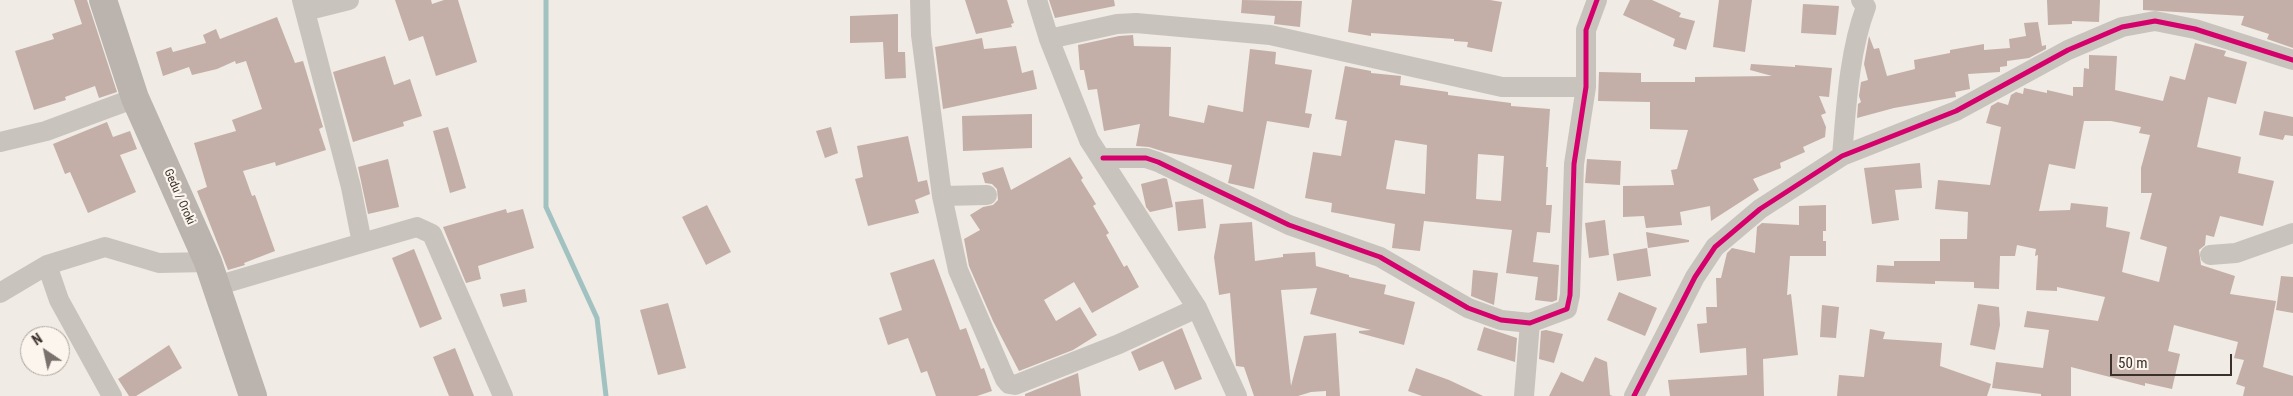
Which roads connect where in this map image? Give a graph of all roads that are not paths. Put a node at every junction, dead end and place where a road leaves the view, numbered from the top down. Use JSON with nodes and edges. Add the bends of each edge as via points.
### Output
{"nodes":[{"id":1,"x":103,"y":0,"type":"edge"},
{"id":2,"x":349,"y":0,"type":"edge"},
{"id":3,"x":920,"y":0,"type":"edge"},
{"id":4,"x":1037,"y":0,"type":"edge"},
{"id":5,"x":1597,"y":0,"type":"edge"},
{"id":6,"x":1869,"y":2,"type":"edge"},
{"id":7,"x":303,"y":6,"type":"edge"},
{"id":8,"x":1049,"y":39,"type":"junction"},
{"id":9,"x":2293,"y":60,"type":"edge"},
{"id":10,"x":1586,"y":87,"type":"junction"},
{"id":11,"x":135,"y":98,"type":"junction"},
{"id":12,"x":0,"y":142,"type":"edge"},
{"id":13,"x":1842,"y":156,"type":"junction"},
{"id":14,"x":1103,"y":158,"type":"junction"},
{"id":15,"x":988,"y":195,"type":"dead end"},
{"id":16,"x":942,"y":196,"type":"junction"},
{"id":17,"x":2293,"y":232,"type":"edge"},
{"id":18,"x":362,"y":243,"type":"junction"},
{"id":19,"x":2210,"y":255,"type":"dead end"},
{"id":20,"x":47,"y":266,"type":"junction"},
{"id":21,"x":212,"y":274,"type":"junction"},
{"id":22,"x":0,"y":293,"type":"edge"},
{"id":23,"x":1197,"y":308,"type":"junction"},
{"id":24,"x":1530,"y":323,"type":"junction"},
{"id":25,"x":112,"y":396,"type":"edge"},
{"id":26,"x":253,"y":396,"type":"edge"},
{"id":27,"x":503,"y":396,"type":"edge"},
{"id":28,"x":1237,"y":396,"type":"edge"},
{"id":29,"x":1524,"y":396,"type":"edge"},
{"id":30,"x":1634,"y":396,"type":"edge"}],
"edges":[{"from":1,"to":11,"type":"street","name":"Gedu / Oroki"},
{"from":2,"to":7,"type":"street"},
{"from":3,"to":16,"type":"street","via":[[921,35]]},
{"from":4,"to":8,"type":"street"},
{"from":5,"to":10,"type":"street","via":[[1586,30]]},
{"from":6,"to":13,"type":"street","via":[[1861,21],[1848,92]]},
{"from":7,"to":18,"type":"street","via":[[351,187]]},
{"from":8,"to":10,"type":"street","via":[[1136,23],[1270,35],[1502,87]]},
{"from":8,"to":14,"type":"street","via":[[1089,140]]},
{"from":9,"to":13,"type":"street","via":[[2195,29],[2154,21],[2122,27],[2068,50],[1956,111]]},
{"from":10,"to":24,"type":"street","via":[[1574,164],[1567,309]]},
{"from":11,"to":12,"type":"street","via":[[46,131]]},
{"from":11,"to":21,"type":"street","name":"Gedu / Oroki"},
{"from":13,"to":30,"type":"street","via":[[1760,209],[1715,247],[1694,278]]},
{"from":14,"to":23,"type":"street"},
{"from":14,"to":24,"type":"street","via":[[1146,158],[1158,162],[1289,225],[1380,257],[1468,308],[1501,320]]},
{"from":15,"to":16,"type":"street"},
{"from":16,"to":23,"type":"street","via":[[958,270],[1009,384],[1015,385],[1119,344]]},
{"from":17,"to":19,"type":"street","via":[[2236,253]]},
{"from":18,"to":21,"type":"street"},
{"from":18,"to":27,"type":"street","via":[[417,228],[432,234]]},
{"from":20,"to":21,"type":"street","via":[[105,247]]},
{"from":20,"to":22,"type":"street"},
{"from":20,"to":25,"type":"street","via":[[59,300]]},
{"from":21,"to":26,"type":"street","name":"Gedu / Oroki"},
{"from":23,"to":28,"type":"street"},
{"from":24,"to":29,"type":"street"}]}
